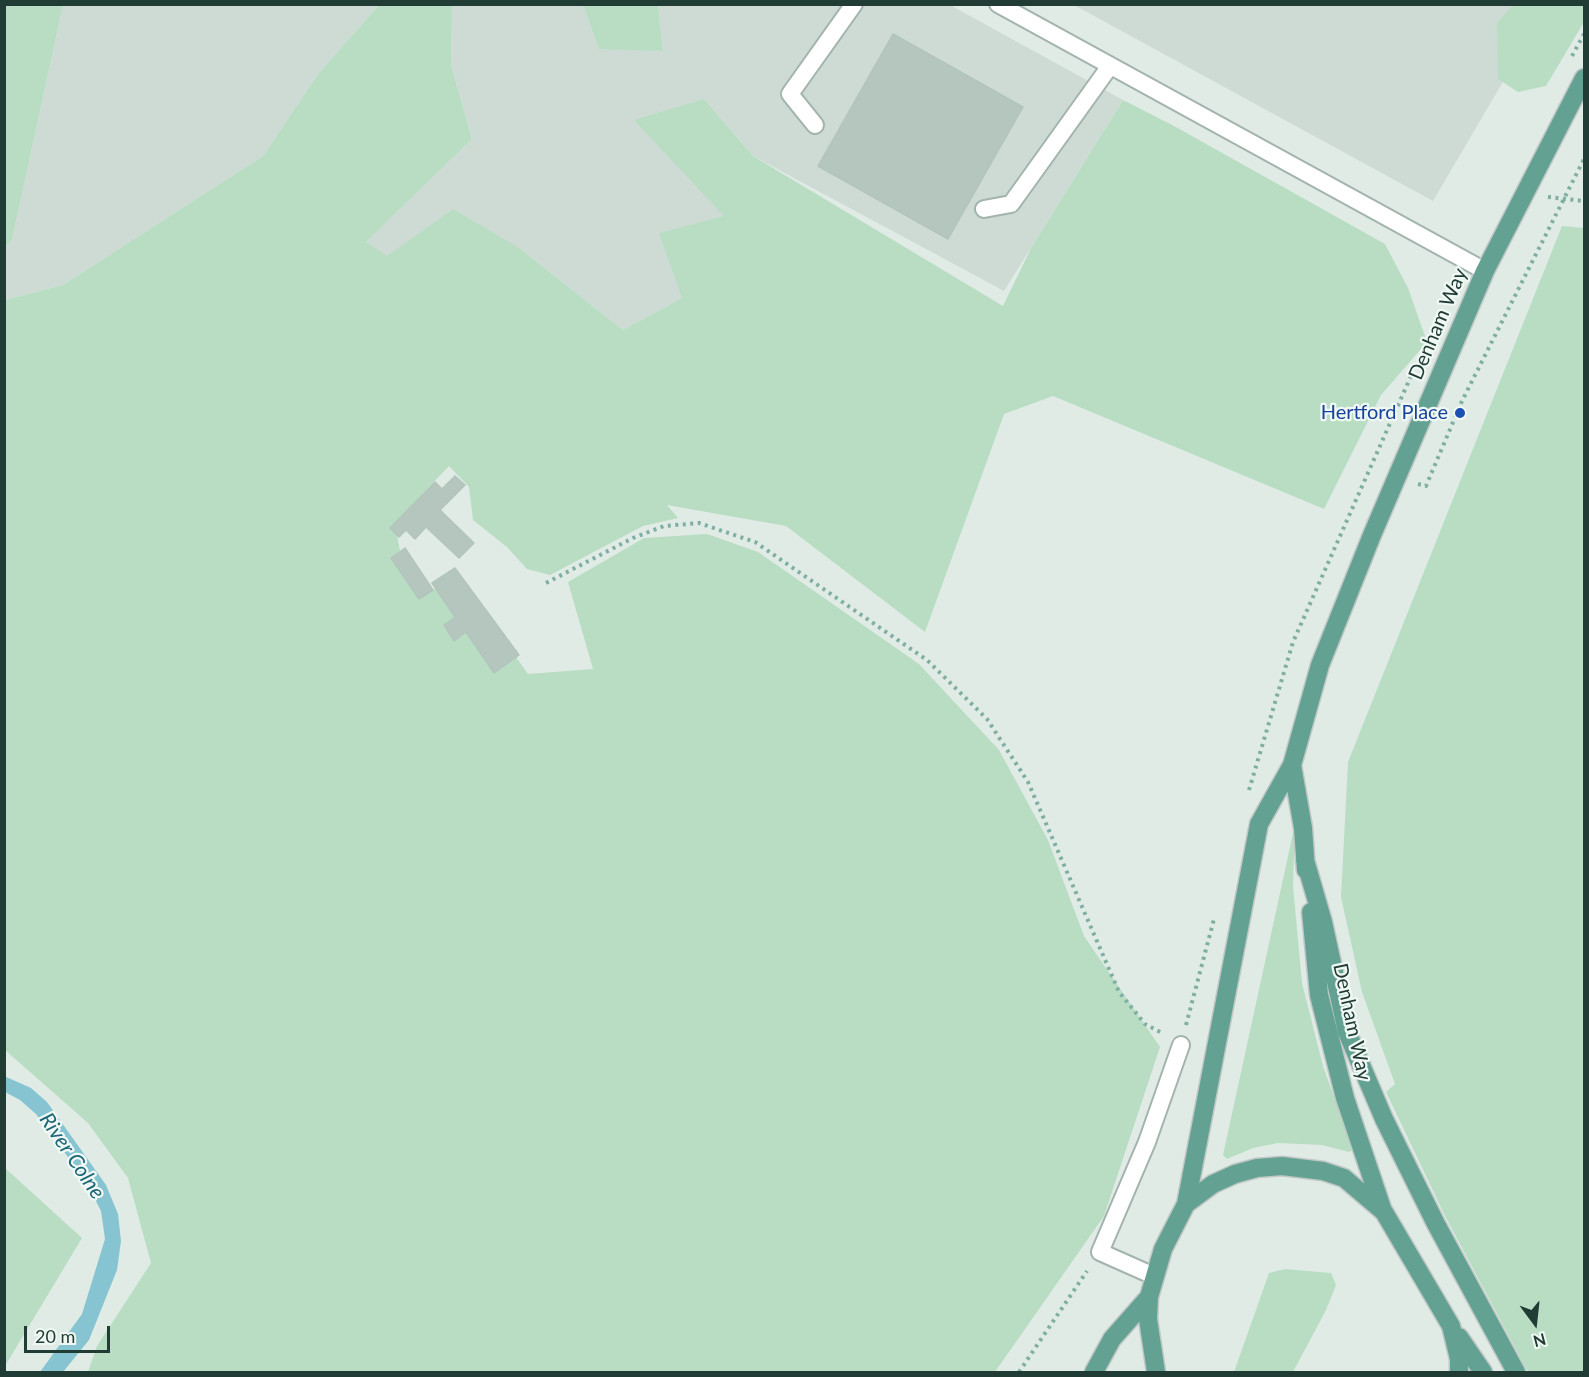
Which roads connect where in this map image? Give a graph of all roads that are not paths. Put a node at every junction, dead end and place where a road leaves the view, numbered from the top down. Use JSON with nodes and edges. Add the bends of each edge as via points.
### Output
{"nodes":[{"id":1,"x":854,"y":4,"type":"edge"},
{"id":2,"x":998,"y":4,"type":"edge"},
{"id":3,"x":1110,"y":66,"type":"junction"},
{"id":4,"x":1584,"y":78,"type":"edge"},
{"id":5,"x":815,"y":125,"type":"dead end"},
{"id":6,"x":984,"y":209,"type":"dead end"},
{"id":7,"x":1485,"y":271,"type":"junction"},
{"id":8,"x":1292,"y":765,"type":"junction"},
{"id":9,"x":1305,"y":860,"type":"junction"},
{"id":10,"x":1181,"y":1044,"type":"road end"},
{"id":11,"x":1186,"y":1204,"type":"junction"},
{"id":12,"x":1384,"y":1212,"type":"junction"},
{"id":13,"x":1154,"y":1276,"type":"junction"},
{"id":14,"x":1149,"y":1297,"type":"junction"},
{"id":15,"x":1451,"y":1326,"type":"junction"},
{"id":16,"x":1094,"y":1372,"type":"edge"},
{"id":17,"x":1156,"y":1372,"type":"edge"},
{"id":18,"x":1459,"y":1372,"type":"edge"},
{"id":19,"x":1483,"y":1372,"type":"edge"},
{"id":20,"x":1516,"y":1372,"type":"edge"}],
"edges":[{"from":1,"to":5,"type":"lane","via":[[790,94]]},
{"from":2,"to":3,"type":"lane"},
{"from":3,"to":6,"type":"lane","via":[[1011,204]]},
{"from":3,"to":7,"type":"lane"},
{"from":4,"to":7,"type":"main road","name":"Denham Way"},
{"from":7,"to":8,"type":"main road","name":"Denham Way","via":[[1320,665]]},
{"from":8,"to":9,"type":"main road","name":"Denham Way","via":[[1304,828]]},
{"from":8,"to":11,"type":"main road","name":"Denham Way","via":[[1259,824]]},
{"from":9,"to":12,"type":"main road","name":"Denham Way","via":[[1319,995],[1346,1098]]},
{"from":9,"to":20,"type":"main road","via":[[1347,1032],[1384,1119],[1436,1224]]},
{"from":10,"to":13,"type":"lane","via":[[1147,1142],[1100,1252]]},
{"from":11,"to":12,"type":"main road","via":[[1235,1174],[1282,1166],[1344,1178]]},
{"from":11,"to":13,"type":"main road"},
{"from":12,"to":15,"type":"main road"},
{"from":13,"to":14,"type":"main road"},
{"from":14,"to":16,"type":"main road","via":[[1112,1340]]},
{"from":14,"to":17,"type":"main road","via":[[1148,1319]]},
{"from":15,"to":18,"type":"main road","via":[[1460,1359]]},
{"from":15,"to":19,"type":"main road"}]}
